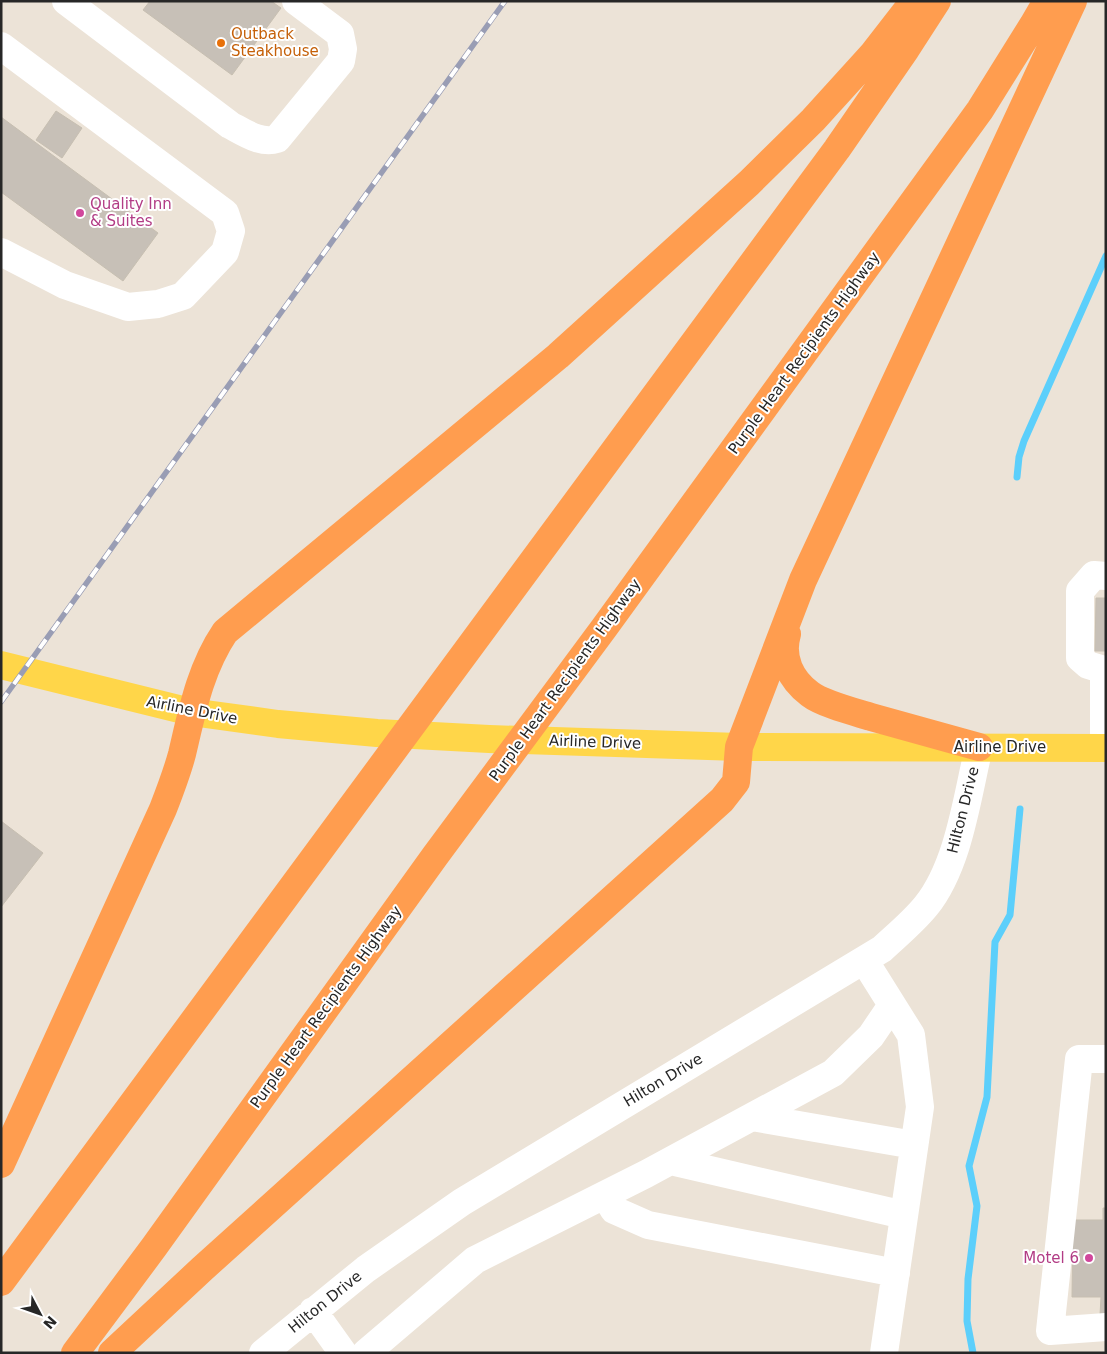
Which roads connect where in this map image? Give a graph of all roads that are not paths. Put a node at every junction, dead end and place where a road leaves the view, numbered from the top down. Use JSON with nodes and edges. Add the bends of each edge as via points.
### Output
{"nodes":[{"id":1,"x":296,"y":1,"type":"edge"},
{"id":2,"x":914,"y":1,"type":"edge"},
{"id":3,"x":936,"y":1,"type":"edge"},
{"id":4,"x":1047,"y":1,"type":"edge"},
{"id":5,"x":1073,"y":1,"type":"edge"},
{"id":6,"x":77,"y":5,"type":"edge"},
{"id":7,"x":1,"y":46,"type":"edge"},
{"id":8,"x":1,"y":252,"type":"edge"},
{"id":9,"x":1106,"y":576,"type":"edge"},
{"id":10,"x":803,"y":580,"type":"junction"},
{"id":11,"x":1,"y":665,"type":"edge"},
{"id":12,"x":1105,"y":670,"type":"edge"},
{"id":13,"x":191,"y":712,"type":"junction"},
{"id":14,"x":740,"y":747,"type":"junction"},
{"id":15,"x":979,"y":747,"type":"junction"},
{"id":16,"x":1105,"y":748,"type":"edge"},
{"id":17,"x":864,"y":960,"type":"junction"},
{"id":18,"x":892,"y":1005,"type":"junction"},
{"id":19,"x":1106,"y":1059,"type":"edge"},
{"id":20,"x":752,"y":1117,"type":"junction"},
{"id":21,"x":914,"y":1145,"type":"junction"},
{"id":22,"x":671,"y":1161,"type":"junction"},
{"id":23,"x":1,"y":1164,"type":"edge"},
{"id":24,"x":606,"y":1195,"type":"junction"},
{"id":25,"x":904,"y":1215,"type":"junction"},
{"id":26,"x":896,"y":1273,"type":"junction"},
{"id":27,"x":1,"y":1282,"type":"edge"},
{"id":28,"x":313,"y":1311,"type":"junction"},
{"id":29,"x":1106,"y":1327,"type":"edge"},
{"id":30,"x":75,"y":1353,"type":"edge"},
{"id":31,"x":112,"y":1353,"type":"edge"},
{"id":32,"x":263,"y":1353,"type":"edge"},
{"id":33,"x":343,"y":1353,"type":"edge"},
{"id":34,"x":366,"y":1353,"type":"edge"},
{"id":35,"x":884,"y":1353,"type":"edge"}],
"edges":[{"from":1,"to":6,"type":"street","via":[[340,34],[341,61],[278,139],[268,142],[230,125]]},
{"from":2,"to":13,"type":"highway","via":[[872,55],[813,120],[742,189],[558,356],[225,632],[206,665]]},
{"from":3,"to":27,"type":"highway","via":[[837,149]]},
{"from":4,"to":30,"type":"highway","name":"Purple Heart Recipients Highway","via":[[980,110]]},
{"from":5,"to":10,"type":"highway"},
{"from":7,"to":8,"type":"street","via":[[225,213],[231,231],[225,252],[182,296],[158,304],[128,307],[64,284]]},
{"from":9,"to":12,"type":"street","via":[[1094,575],[1080,591],[1080,658],[1088,665]]},
{"from":10,"to":14,"type":"highway"},
{"from":10,"to":15,"type":"highway","via":[[784,654],[797,682],[812,696],[832,704]]},
{"from":11,"to":13,"type":"main road","name":"Airline Drive"},
{"from":12,"to":16,"type":"street"},
{"from":13,"to":14,"type":"main road","name":"Airline Drive","via":[[377,733]]},
{"from":13,"to":23,"type":"highway","via":[[164,809]]},
{"from":14,"to":15,"type":"main road","name":"Airline Drive"},
{"from":14,"to":31,"type":"highway","via":[[736,782],[722,800]]},
{"from":15,"to":16,"type":"main road","name":"Airline Drive"},
{"from":15,"to":17,"type":"street","name":"Hilton Drive","via":[[960,832],[942,882],[927,906],[904,930]]},
{"from":17,"to":18,"type":"street"},
{"from":17,"to":28,"type":"street","name":"Hilton Drive","via":[[462,1202],[366,1269]]},
{"from":18,"to":20,"type":"street","via":[[871,1036],[832,1074]]},
{"from":18,"to":21,"type":"street","via":[[911,1035],[920,1106]]},
{"from":19,"to":29,"type":"street","via":[[1079,1059],[1050,1331]]},
{"from":20,"to":21,"type":"street"},
{"from":20,"to":22,"type":"street"},
{"from":21,"to":25,"type":"street"},
{"from":22,"to":24,"type":"street"},
{"from":22,"to":25,"type":"street"},
{"from":24,"to":26,"type":"street","via":[[614,1210],[648,1225]]},
{"from":24,"to":34,"type":"street","via":[[475,1260]]},
{"from":25,"to":26,"type":"street"},
{"from":26,"to":35,"type":"street"},
{"from":28,"to":32,"type":"street","name":"Hilton Drive"},
{"from":28,"to":33,"type":"street"}]}
